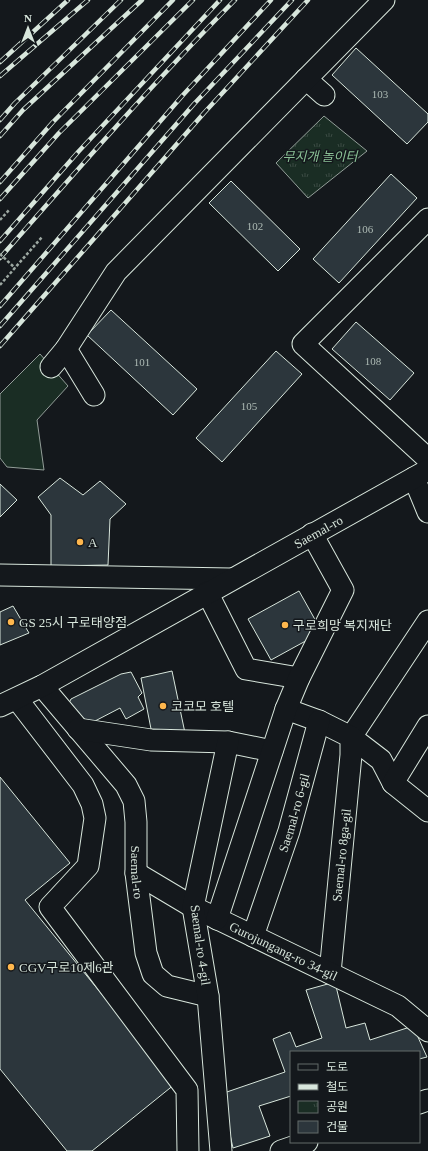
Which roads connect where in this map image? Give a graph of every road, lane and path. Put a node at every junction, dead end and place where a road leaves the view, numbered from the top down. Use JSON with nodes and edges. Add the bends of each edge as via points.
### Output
{"nodes":[{"id":1,"x":384,"y":0,"type":"edge"},
{"id":2,"x":306,"y":79,"type":"junction"},
{"id":3,"x":324,"y":95,"type":"dead end"},
{"id":4,"x":9,"y":210,"type":"dead end"},
{"id":5,"x":428,"y":219,"type":"edge"},
{"id":6,"x":0,"y":220,"type":"edge"},
{"id":7,"x":42,"y":237,"type":"dead end"},
{"id":8,"x":0,"y":254,"type":"edge"},
{"id":9,"x":15,"y":268,"type":"junction"},
{"id":10,"x":0,"y":285,"type":"edge"},
{"id":11,"x":66,"y":349,"type":"junction"},
{"id":12,"x":51,"y":367,"type":"dead end"},
{"id":13,"x":94,"y":395,"type":"dead end"},
{"id":14,"x":428,"y":459,"type":"edge"},
{"id":15,"x":421,"y":474,"type":"edge"},
{"id":16,"x":428,"y":512,"type":"edge"},
{"id":17,"x":312,"y":534,"type":"junction"},
{"id":18,"x":0,"y":575,"type":"edge"},
{"id":19,"x":232,"y":579,"type":"junction"},
{"id":20,"x":207,"y":592,"type":"junction"},
{"id":21,"x":428,"y":621,"type":"edge"},
{"id":22,"x":299,"y":678,"type":"junction"},
{"id":23,"x":42,"y":686,"type":"junction"},
{"id":24,"x":9,"y":702,"type":"edge"},
{"id":25,"x":286,"y":708,"type":"junction"},
{"id":26,"x":319,"y":721,"type":"junction"},
{"id":27,"x":428,"y":726,"type":"edge"},
{"id":28,"x":78,"y":728,"type":"junction"},
{"id":29,"x":351,"y":737,"type":"junction"},
{"id":30,"x":228,"y":742,"type":"junction"},
{"id":31,"x":272,"y":751,"type":"junction"},
{"id":32,"x":393,"y":783,"type":"junction"},
{"id":33,"x":428,"y":811,"type":"edge"},
{"id":34,"x":136,"y":874,"type":"junction"},
{"id":35,"x":193,"y":907,"type":"junction"},
{"id":36,"x":217,"y":919,"type":"junction"},
{"id":37,"x":253,"y":936,"type":"junction"},
{"id":38,"x":330,"y":973,"type":"junction"},
{"id":39,"x":208,"y":996,"type":"junction"},
{"id":40,"x":428,"y":1031,"type":"edge"},
{"id":41,"x":304,"y":1143,"type":"edge"},
{"id":42,"x":188,"y":1151,"type":"edge"},
{"id":43,"x":221,"y":1151,"type":"edge"},
{"id":44,"x":281,"y":1151,"type":"edge"}],
"edges":[{"from":1,"to":2,"type":"street"},
{"from":2,"to":3,"type":"street"},
{"from":2,"to":11,"type":"street","via":[[116,272]]},
{"from":4,"to":6,"type":"path"},
{"from":5,"to":14,"type":"street","via":[[303,344]]},
{"from":7,"to":9,"type":"path"},
{"from":8,"to":9,"type":"path","bridge":true},
{"from":9,"to":10,"type":"path"},
{"from":11,"to":12,"type":"street"},
{"from":11,"to":13,"type":"street"},
{"from":15,"to":16,"type":"street"},
{"from":15,"to":17,"type":"street","name":"Saemal-ro"},
{"from":17,"to":19,"type":"street","name":"Saemal-ro"},
{"from":17,"to":22,"type":"street","via":[[343,590]]},
{"from":18,"to":19,"type":"street"},
{"from":19,"to":20,"type":"street","name":"Saemal-ro"},
{"from":20,"to":22,"type":"street","via":[[246,669]]},
{"from":20,"to":23,"type":"street","name":"Saemal-ro"},
{"from":21,"to":29,"type":"street"},
{"from":22,"to":25,"type":"street"},
{"from":23,"to":24,"type":"street","name":"Saemal-ro"},
{"from":23,"to":28,"type":"street","name":"Saemal-ro"},
{"from":24,"to":42,"type":"street","via":[[83,785],[92,804],[95,818],[88,866],[50,907],[187,1090]]},
{"from":25,"to":26,"type":"street"},
{"from":25,"to":31,"type":"street"},
{"from":26,"to":29,"type":"street"},
{"from":26,"to":37,"type":"street","name":"Saemal-ro 6-gil","via":[[289,831]]},
{"from":27,"to":32,"type":"street"},
{"from":28,"to":30,"type":"street","via":[[151,740]]},
{"from":28,"to":34,"type":"street","name":"Saemal-ro","via":[[126,785],[134,800]]},
{"from":29,"to":32,"type":"street","via":[[381,760]]},
{"from":29,"to":38,"type":"street","name":"Saemal-ro 8ga-gil"},
{"from":30,"to":31,"type":"street"},
{"from":30,"to":35,"type":"street","name":"Saemal-ro 4-gil"},
{"from":31,"to":36,"type":"street"},
{"from":32,"to":33,"type":"street"},
{"from":34,"to":35,"type":"street","name":"Gurojungang-ro 34-gil"},
{"from":34,"to":39,"type":"street","name":"Saemal-ro","via":[[146,953],[153,974],[167,986]]},
{"from":35,"to":36,"type":"street","name":"Gurojungang-ro 34-gil"},
{"from":35,"to":39,"type":"street","name":"Saemal-ro 4-gil"},
{"from":36,"to":37,"type":"street","name":"Gurojungang-ro 34-gil"},
{"from":37,"to":38,"type":"street","name":"Gurojungang-ro 34-gil"},
{"from":38,"to":40,"type":"street","name":"Gurojungang-ro 34-gil","via":[[398,1006]]},
{"from":39,"to":43,"type":"street","name":"Saemal-ro 4-gil"},
{"from":41,"to":44,"type":"street"}]}
